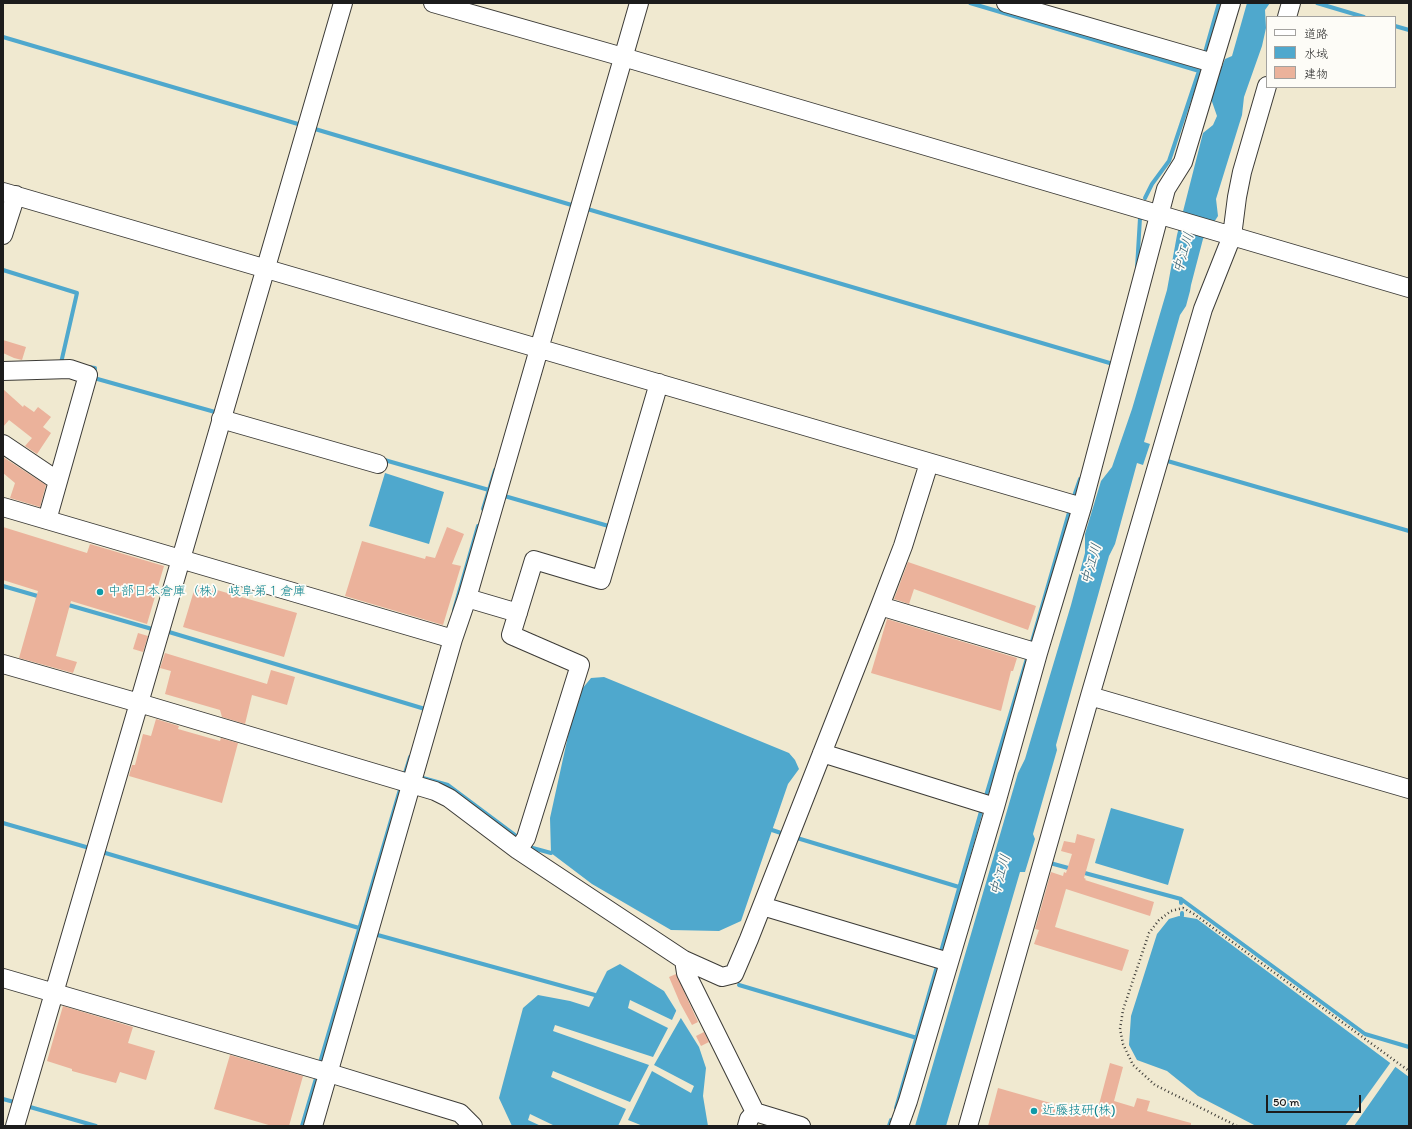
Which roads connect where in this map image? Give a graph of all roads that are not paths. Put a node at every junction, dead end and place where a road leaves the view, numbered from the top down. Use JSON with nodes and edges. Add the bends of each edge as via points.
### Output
{"nodes":[{"id":1,"x":343,"y":3,"type":"edge"},
{"id":2,"x":433,"y":3,"type":"edge"},
{"id":3,"x":639,"y":3,"type":"edge"},
{"id":4,"x":1006,"y":3,"type":"edge"},
{"id":5,"x":1231,"y":3,"type":"edge"},
{"id":6,"x":1291,"y":3,"type":"edge"},
{"id":7,"x":1287,"y":16,"type":"edge"},
{"id":8,"x":623,"y":57,"type":"junction"},
{"id":9,"x":1213,"y":63,"type":"junction"},
{"id":10,"x":1266,"y":88,"type":"edge"},
{"id":11,"x":9,"y":194,"type":"edge"},
{"id":12,"x":1158,"y":215,"type":"junction"},
{"id":13,"x":3,"y":235,"type":"edge"},
{"id":14,"x":1227,"y":235,"type":"junction"},
{"id":15,"x":265,"y":268,"type":"junction"},
{"id":16,"x":1409,"y":288,"type":"edge"},
{"id":17,"x":539,"y":348,"type":"junction"},
{"id":18,"x":3,"y":371,"type":"edge"},
{"id":19,"x":659,"y":383,"type":"junction"},
{"id":20,"x":221,"y":419,"type":"junction"},
{"id":21,"x":3,"y":444,"type":"edge"},
{"id":22,"x":929,"y":463,"type":"junction"},
{"id":23,"x":378,"y":464,"type":"dead end"},
{"id":24,"x":58,"y":481,"type":"junction"},
{"id":25,"x":3,"y":507,"type":"edge"},
{"id":26,"x":1082,"y":507,"type":"junction"},
{"id":27,"x":47,"y":520,"type":"junction"},
{"id":28,"x":181,"y":560,"type":"junction"},
{"id":29,"x":467,"y":598,"type":"junction"},
{"id":30,"x":880,"y":606,"type":"junction"},
{"id":31,"x":518,"y":613,"type":"junction"},
{"id":32,"x":453,"y":639,"type":"junction"},
{"id":33,"x":1038,"y":653,"type":"junction"},
{"id":34,"x":3,"y":664,"type":"edge"},
{"id":35,"x":1090,"y":696,"type":"junction"},
{"id":36,"x":140,"y":703,"type":"junction"},
{"id":37,"x":822,"y":754,"type":"junction"},
{"id":38,"x":412,"y":784,"type":"junction"},
{"id":39,"x":1409,"y":789,"type":"edge"},
{"id":40,"x":995,"y":807,"type":"junction"},
{"id":41,"x":518,"y":850,"type":"junction"},
{"id":42,"x":762,"y":906,"type":"junction"},
{"id":43,"x":684,"y":960,"type":"junction"},
{"id":44,"x":949,"y":962,"type":"junction"},
{"id":45,"x":3,"y":978,"type":"edge"},
{"id":46,"x":54,"y":992,"type":"junction"},
{"id":47,"x":329,"y":1073,"type":"junction"},
{"id":48,"x":751,"y":1119,"type":"edge"},
{"id":49,"x":15,"y":1126,"type":"edge"},
{"id":50,"x":313,"y":1126,"type":"edge"},
{"id":51,"x":473,"y":1126,"type":"edge"},
{"id":52,"x":801,"y":1126,"type":"edge"},
{"id":53,"x":899,"y":1126,"type":"edge"},
{"id":54,"x":968,"y":1126,"type":"edge"}],
"edges":[{"from":1,"to":15,"type":"street"},
{"from":2,"to":8,"type":"street"},
{"from":3,"to":8,"type":"street"},
{"from":4,"to":9,"type":"street"},
{"from":5,"to":9,"type":"street"},
{"from":6,"to":7,"type":"street"},
{"from":8,"to":12,"type":"street"},
{"from":8,"to":17,"type":"street"},
{"from":9,"to":12,"type":"street","via":[[1182,162],[1166,189]]},
{"from":10,"to":14,"type":"street"},
{"from":11,"to":13,"type":"street"},
{"from":11,"to":15,"type":"street"},
{"from":12,"to":14,"type":"street"},
{"from":12,"to":26,"type":"street"},
{"from":14,"to":16,"type":"street"},
{"from":14,"to":35,"type":"street","via":[[1202,310]]},
{"from":15,"to":17,"type":"street"},
{"from":15,"to":20,"type":"street"},
{"from":17,"to":19,"type":"street"},
{"from":17,"to":29,"type":"street"},
{"from":18,"to":24,"type":"street","via":[[70,369],[88,375]]},
{"from":19,"to":22,"type":"street"},
{"from":19,"to":31,"type":"street","via":[[601,580],[534,560]]},
{"from":20,"to":23,"type":"street"},
{"from":20,"to":28,"type":"street"},
{"from":21,"to":24,"type":"street"},
{"from":22,"to":26,"type":"street"},
{"from":22,"to":30,"type":"street","via":[[903,546]]},
{"from":24,"to":27,"type":"street"},
{"from":25,"to":27,"type":"street"},
{"from":26,"to":33,"type":"street"},
{"from":27,"to":28,"type":"street"},
{"from":28,"to":32,"type":"street"},
{"from":28,"to":36,"type":"street"},
{"from":29,"to":31,"type":"street"},
{"from":29,"to":32,"type":"street"},
{"from":30,"to":33,"type":"street"},
{"from":30,"to":37,"type":"street"},
{"from":31,"to":41,"type":"street","via":[[511,635],[580,665],[526,838]]},
{"from":32,"to":38,"type":"street"},
{"from":33,"to":40,"type":"street"},
{"from":34,"to":36,"type":"street"},
{"from":35,"to":39,"type":"street"},
{"from":35,"to":54,"type":"street"},
{"from":36,"to":38,"type":"street"},
{"from":36,"to":46,"type":"street"},
{"from":37,"to":40,"type":"street"},
{"from":37,"to":42,"type":"street"},
{"from":38,"to":41,"type":"street","via":[[449,798]]},
{"from":38,"to":47,"type":"street"},
{"from":40,"to":44,"type":"street"},
{"from":41,"to":43,"type":"street"},
{"from":42,"to":43,"type":"street","via":[[734,974],[722,977]]},
{"from":42,"to":44,"type":"street"},
{"from":43,"to":48,"type":"street","via":[[686,973]]},
{"from":44,"to":53,"type":"street"},
{"from":45,"to":46,"type":"street"},
{"from":46,"to":47,"type":"street"},
{"from":46,"to":49,"type":"street"},
{"from":47,"to":50,"type":"street"},
{"from":47,"to":51,"type":"street","via":[[460,1113]]},
{"from":48,"to":52,"type":"street"}]}
